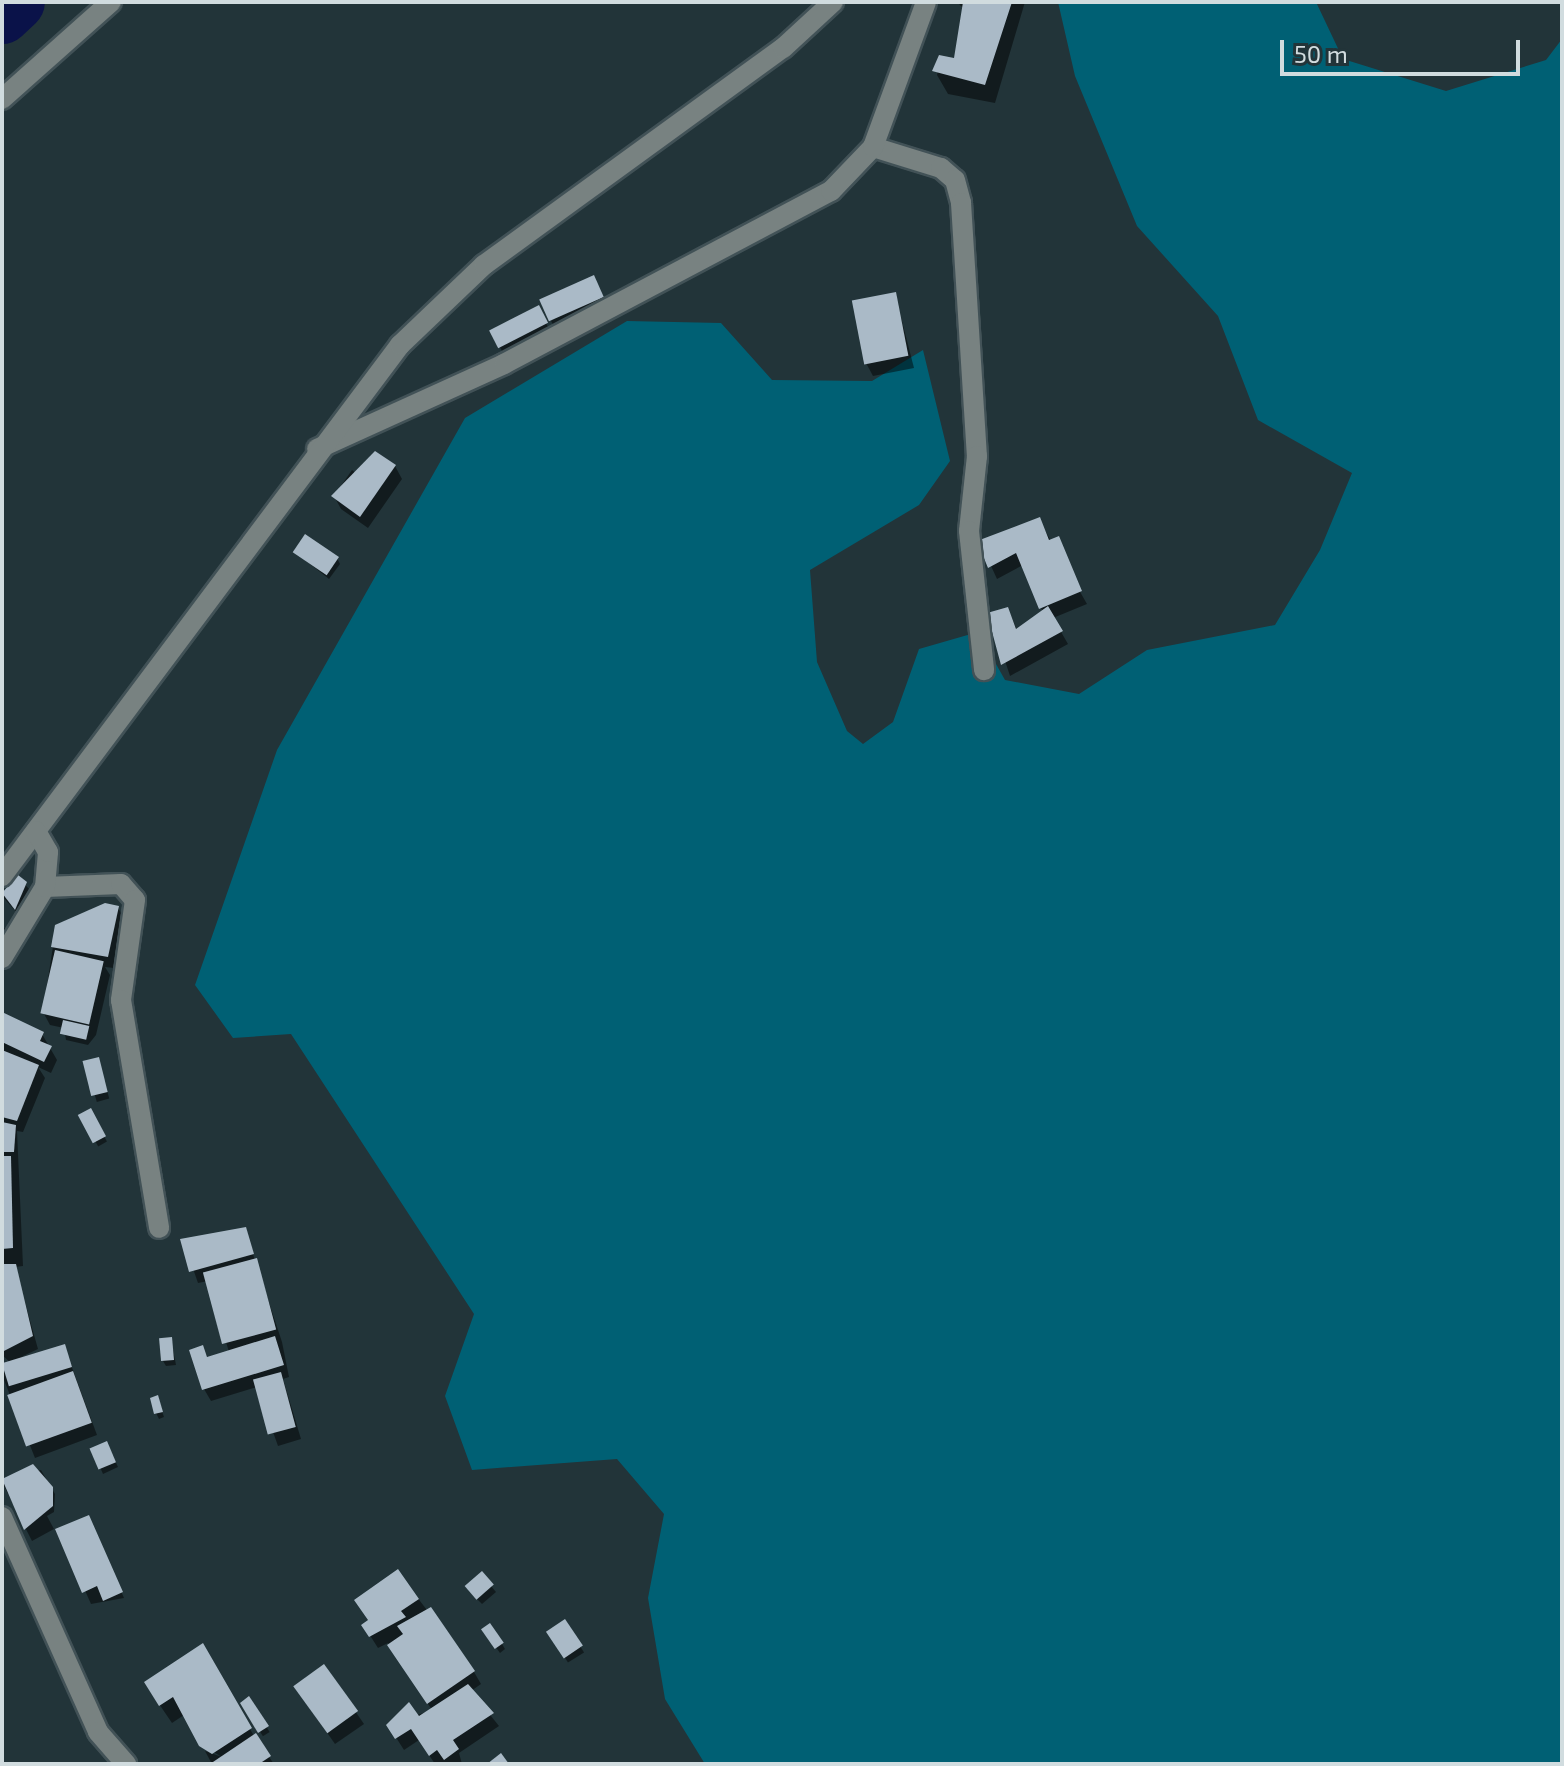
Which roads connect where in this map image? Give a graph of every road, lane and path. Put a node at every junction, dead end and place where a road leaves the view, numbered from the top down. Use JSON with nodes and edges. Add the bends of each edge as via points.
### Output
{"nodes":[{"id":1,"x":111,"y":2,"type":"edge"},
{"id":2,"x":833,"y":2,"type":"edge"},
{"id":3,"x":926,"y":2,"type":"edge"},
{"id":4,"x":2,"y":99,"type":"edge"},
{"id":5,"x":873,"y":147,"type":"junction"},
{"id":6,"x":317,"y":449,"type":"junction"},
{"id":7,"x":984,"y":670,"type":"dead end"},
{"id":8,"x":36,"y":831,"type":"junction"},
{"id":9,"x":2,"y":876,"type":"edge"},
{"id":10,"x":45,"y":887,"type":"junction"},
{"id":11,"x":2,"y":958,"type":"edge"},
{"id":12,"x":159,"y":1228,"type":"dead end"},
{"id":13,"x":2,"y":1517,"type":"edge"},
{"id":14,"x":126,"y":1764,"type":"edge"}],
"edges":[{"from":1,"to":4,"type":"street"},
{"from":2,"to":6,"type":"street","via":[[783,48],[484,265],[400,345]]},
{"from":3,"to":5,"type":"street"},
{"from":5,"to":6,"type":"street","via":[[831,191],[504,364]]},
{"from":5,"to":7,"type":"street","via":[[941,168],[955,180],[961,203],[977,456],[969,531]]},
{"from":6,"to":8,"type":"street"},
{"from":8,"to":9,"type":"street"},
{"from":8,"to":10,"type":"street","via":[[48,852]]},
{"from":10,"to":11,"type":"street"},
{"from":10,"to":12,"type":"street","via":[[121,884],[135,900],[121,1000]]},
{"from":13,"to":14,"type":"street","via":[[98,1732]]}]}
